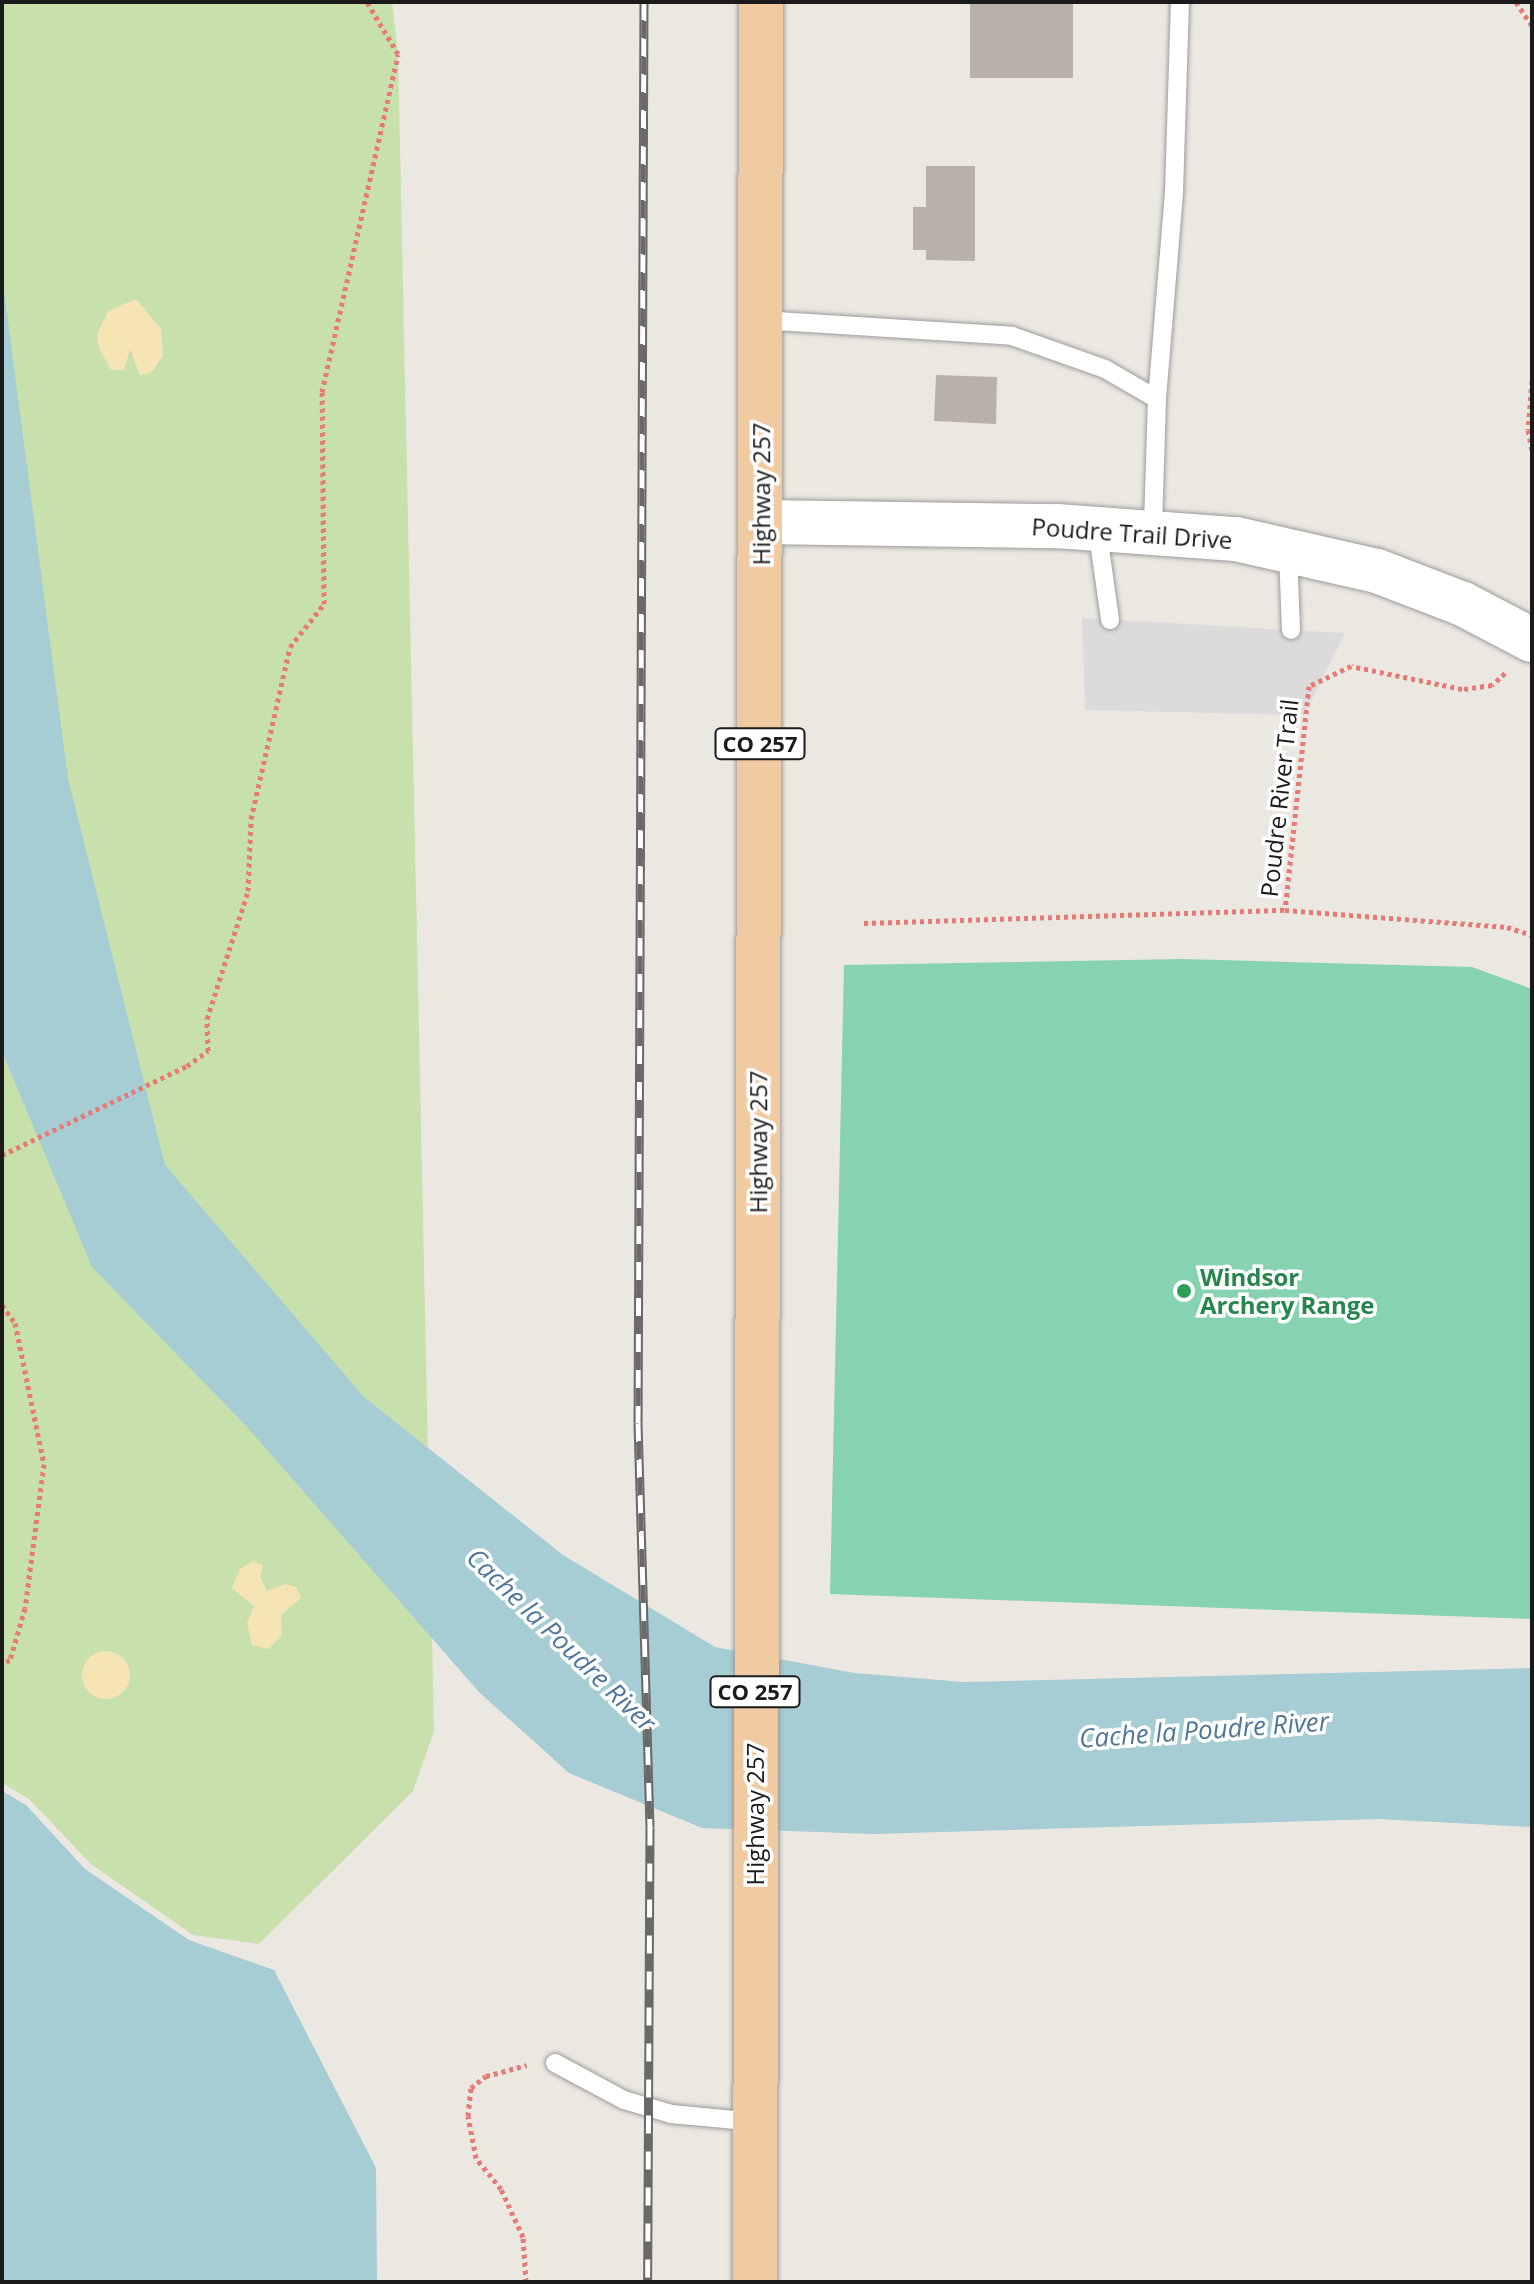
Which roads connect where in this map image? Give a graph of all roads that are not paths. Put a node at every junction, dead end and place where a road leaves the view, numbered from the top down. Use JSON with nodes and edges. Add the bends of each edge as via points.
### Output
{"nodes":[{"id":1,"x":761,"y":2,"type":"edge"},
{"id":2,"x":1180,"y":2,"type":"edge"},
{"id":3,"x":761,"y":320,"type":"junction"},
{"id":4,"x":1157,"y":399,"type":"junction"},
{"id":5,"x":761,"y":522,"type":"junction"},
{"id":6,"x":1097,"y":527,"type":"junction"},
{"id":7,"x":1153,"y":529,"type":"junction"},
{"id":8,"x":1288,"y":549,"type":"junction"},
{"id":9,"x":1110,"y":620,"type":"dead end"},
{"id":10,"x":1291,"y":630,"type":"dead end"},
{"id":11,"x":1522,"y":653,"type":"edge"},
{"id":12,"x":555,"y":2063,"type":"road end"},
{"id":13,"x":755,"y":2122,"type":"junction"},
{"id":14,"x":755,"y":2282,"type":"edge"}],
"edges":[{"from":1,"to":3,"type":"main road","name":"Highway 257","number":"CO 257"},
{"from":2,"to":4,"type":"lane","via":[[1174,192]]},
{"from":3,"to":4,"type":"lane","via":[[1012,336],[1105,369]]},
{"from":3,"to":5,"type":"main road","name":"Highway 257","number":"CO 257"},
{"from":4,"to":7,"type":"lane"},
{"from":5,"to":6,"type":"street","name":"Poudre Trail Drive"},
{"from":5,"to":13,"type":"main road","name":"Highway 257","number":"CO 257"},
{"from":6,"to":7,"type":"street","name":"Poudre Trail Drive"},
{"from":6,"to":9,"type":"lane"},
{"from":7,"to":8,"type":"street","name":"Poudre Trail Drive"},
{"from":8,"to":10,"type":"lane"},
{"from":8,"to":11,"type":"street","name":"Poudre Trail Drive","via":[[1377,571],[1463,604]]},
{"from":12,"to":13,"type":"lane","via":[[624,2100],[671,2114]]},
{"from":13,"to":14,"type":"main road","name":"Highway 257","number":"CO 257"}]}
